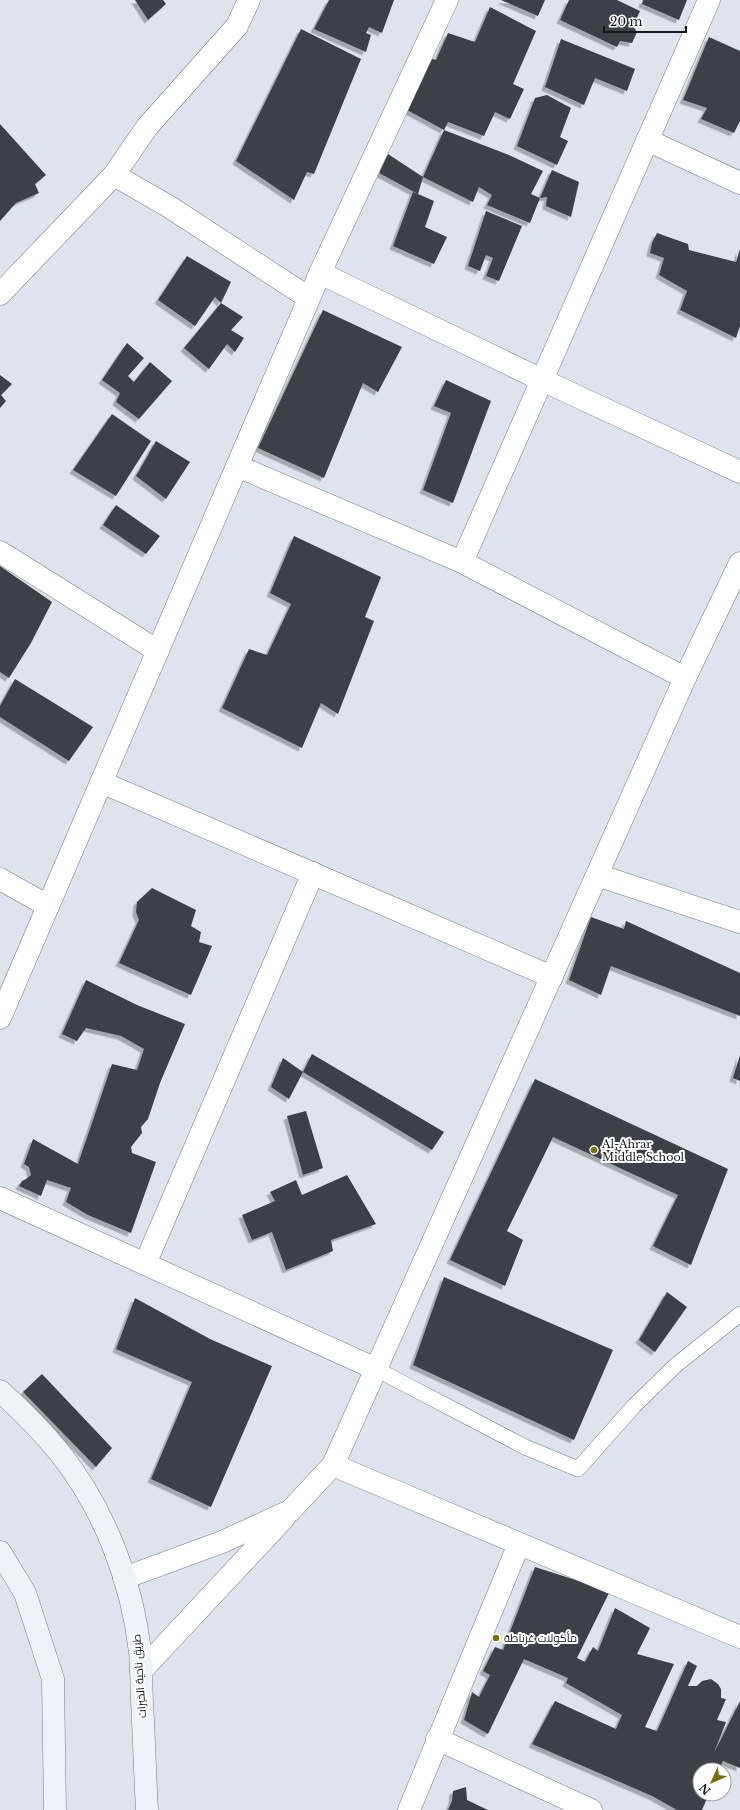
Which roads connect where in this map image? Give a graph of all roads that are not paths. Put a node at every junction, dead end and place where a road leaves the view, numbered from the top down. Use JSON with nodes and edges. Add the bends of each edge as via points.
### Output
{"nodes":[{"id":1,"x":249,"y":0,"type":"edge"},
{"id":2,"x":447,"y":0,"type":"edge"},
{"id":3,"x":709,"y":0,"type":"edge"},
{"id":4,"x":647,"y":140,"type":"junction"},
{"id":5,"x":114,"y":175,"type":"junction"},
{"id":6,"x":740,"y":183,"type":"edge"},
{"id":7,"x":320,"y":273,"type":"junction"},
{"id":8,"x":0,"y":294,"type":"edge"},
{"id":9,"x":309,"y":298,"type":"junction"},
{"id":10,"x":542,"y":380,"type":"junction"},
{"id":11,"x":237,"y":466,"type":"junction"},
{"id":12,"x":740,"y":472,"type":"edge"},
{"id":13,"x":0,"y":552,"type":"edge"},
{"id":14,"x":462,"y":562,"type":"junction"},
{"id":15,"x":740,"y":564,"type":"edge"},
{"id":16,"x":158,"y":650,"type":"junction"},
{"id":17,"x":685,"y":678,"type":"junction"},
{"id":18,"x":102,"y":782,"type":"junction"},
{"id":19,"x":313,"y":874,"type":"junction"},
{"id":20,"x":597,"y":875,"type":"junction"},
{"id":21,"x":0,"y":879,"type":"edge"},
{"id":22,"x":48,"y":906,"type":"junction"},
{"id":23,"x":740,"y":922,"type":"edge"},
{"id":24,"x":552,"y":977,"type":"junction"},
{"id":25,"x":0,"y":1018,"type":"edge"},
{"id":26,"x":0,"y":1198,"type":"edge"},
{"id":27,"x":145,"y":1264,"type":"junction"},
{"id":28,"x":740,"y":1314,"type":"edge"},
{"id":29,"x":376,"y":1368,"type":"junction"},
{"id":30,"x":0,"y":1391,"type":"edge"},
{"id":31,"x":333,"y":1465,"type":"junction"},
{"id":32,"x":290,"y":1511,"type":"junction"},
{"id":33,"x":519,"y":1544,"type":"junction"},
{"id":34,"x":0,"y":1552,"type":"edge"},
{"id":35,"x":124,"y":1578,"type":"junction"},
{"id":36,"x":740,"y":1637,"type":"edge"},
{"id":37,"x":141,"y":1671,"type":"junction"},
{"id":38,"x":437,"y":1739,"type":"junction"},
{"id":39,"x":55,"y":1810,"type":"edge"},
{"id":40,"x":147,"y":1810,"type":"edge"},
{"id":41,"x":409,"y":1810,"type":"edge"},
{"id":42,"x":591,"y":1810,"type":"edge"}],
"edges":[{"from":1,"to":5,"type":"street","via":[[237,26],[148,127]]},
{"from":2,"to":7,"type":"street"},
{"from":3,"to":4,"type":"street"},
{"from":4,"to":6,"type":"street"},
{"from":4,"to":10,"type":"street"},
{"from":5,"to":8,"type":"street"},
{"from":5,"to":9,"type":"street","via":[[168,206]]},
{"from":7,"to":9,"type":"street"},
{"from":7,"to":10,"type":"street"},
{"from":9,"to":11,"type":"street"},
{"from":10,"to":12,"type":"street"},
{"from":10,"to":14,"type":"street"},
{"from":11,"to":14,"type":"street"},
{"from":11,"to":16,"type":"street"},
{"from":13,"to":16,"type":"street"},
{"from":14,"to":17,"type":"street"},
{"from":15,"to":17,"type":"street"},
{"from":16,"to":18,"type":"street"},
{"from":17,"to":20,"type":"street"},
{"from":18,"to":19,"type":"street"},
{"from":18,"to":22,"type":"street"},
{"from":19,"to":24,"type":"street"},
{"from":19,"to":27,"type":"street"},
{"from":20,"to":23,"type":"street"},
{"from":20,"to":24,"type":"street"},
{"from":21,"to":22,"type":"street"},
{"from":22,"to":25,"type":"street"},
{"from":24,"to":29,"type":"street"},
{"from":26,"to":27,"type":"street"},
{"from":27,"to":29,"type":"street"},
{"from":28,"to":29,"type":"lane","via":[[676,1365],[634,1406],[578,1469],[525,1446]]},
{"from":29,"to":31,"type":"street"},
{"from":30,"to":35,"type":"main road","name":"طريق ناحية الخيرات","via":[[31,1420],[60,1453],[84,1489],[105,1527]]},
{"from":31,"to":32,"type":"street"},
{"from":31,"to":33,"type":"street"},
{"from":32,"to":35,"type":"street","via":[[222,1542]]},
{"from":32,"to":37,"type":"street"},
{"from":33,"to":36,"type":"street"},
{"from":33,"to":38,"type":"street"},
{"from":34,"to":39,"type":"main road","via":[[25,1593],[53,1679]]},
{"from":35,"to":37,"type":"main road","name":"طريق ناحية الخيرات","via":[[133,1610]]},
{"from":37,"to":40,"type":"main road","name":"طريق ناحية الخيرات"},
{"from":38,"to":41,"type":"street"},
{"from":38,"to":42,"type":"street"}]}
